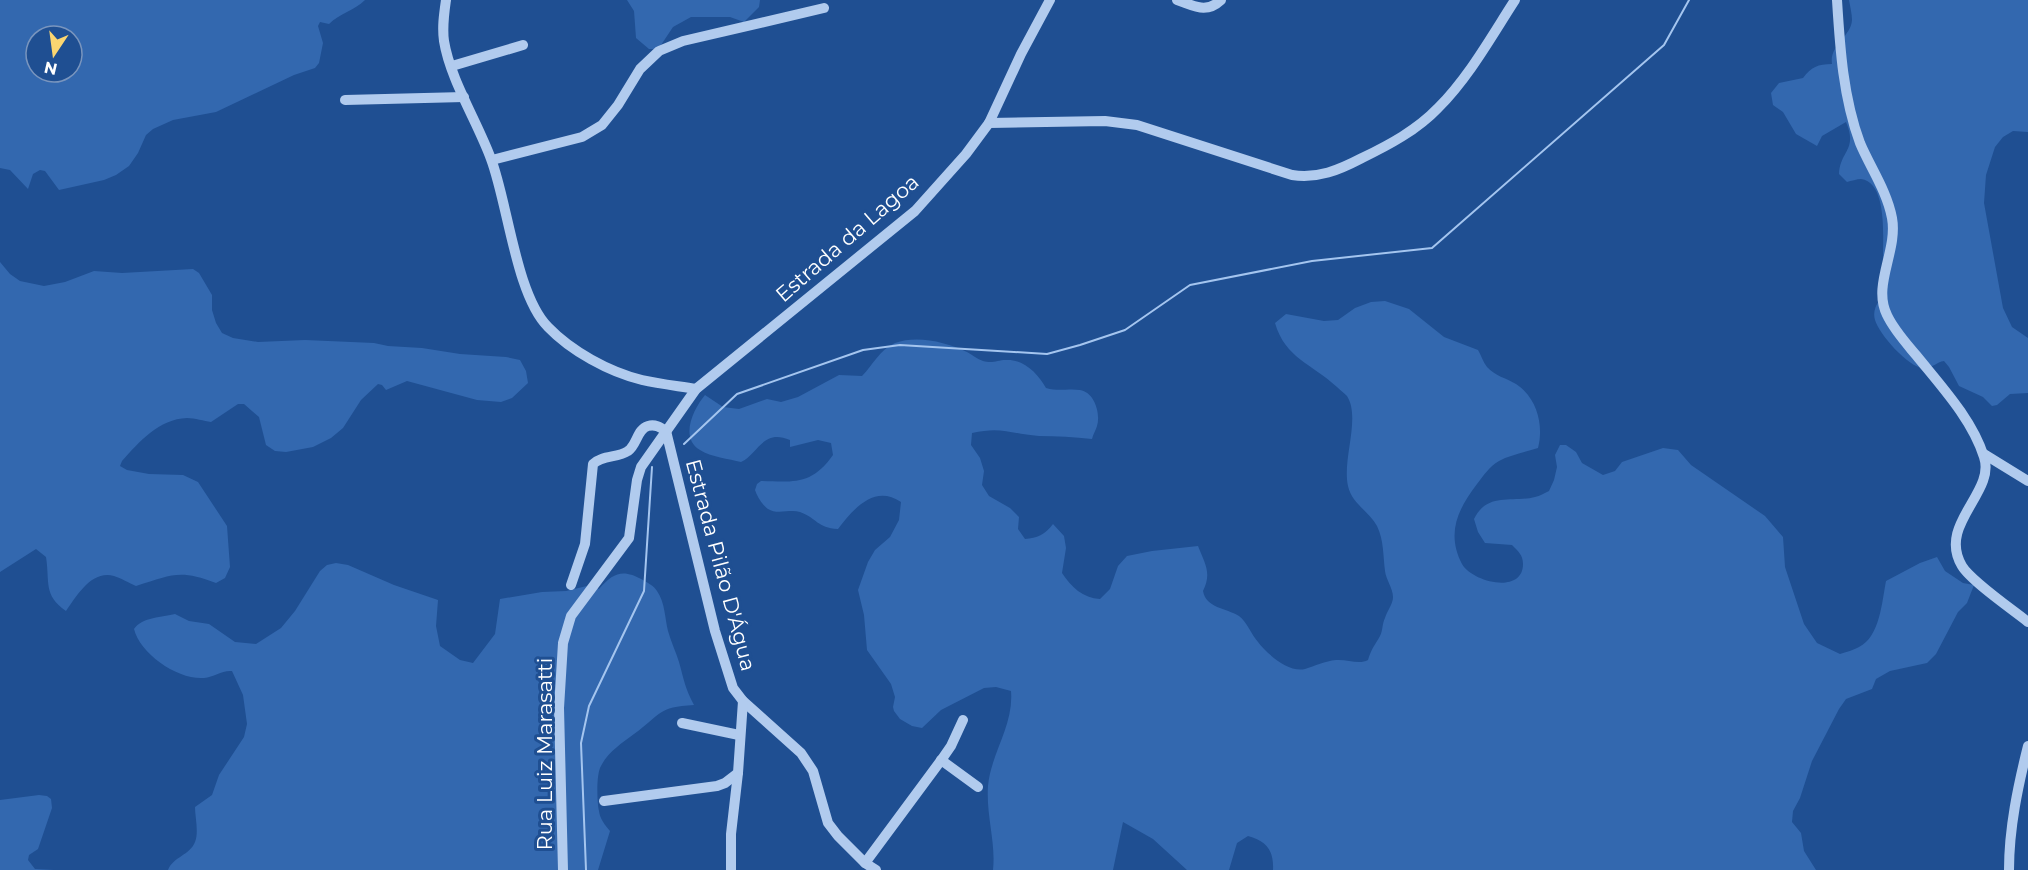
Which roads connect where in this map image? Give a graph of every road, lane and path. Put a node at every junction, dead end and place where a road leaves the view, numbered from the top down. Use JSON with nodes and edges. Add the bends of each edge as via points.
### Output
{"nodes":[{"id":1,"x":446,"y":0,"type":"edge"},
{"id":2,"x":1050,"y":0,"type":"edge"},
{"id":3,"x":1178,"y":0,"type":"edge"},
{"id":4,"x":1221,"y":0,"type":"edge"},
{"id":5,"x":1515,"y":0,"type":"edge"},
{"id":6,"x":1837,"y":0,"type":"edge"},
{"id":7,"x":824,"y":8,"type":"dead end"},
{"id":8,"x":524,"y":45,"type":"dead end"},
{"id":9,"x":452,"y":66,"type":"junction"},
{"id":10,"x":464,"y":97,"type":"junction"},
{"id":11,"x":345,"y":99,"type":"dead end"},
{"id":12,"x":988,"y":123,"type":"junction"},
{"id":13,"x":492,"y":160,"type":"junction"},
{"id":14,"x":696,"y":389,"type":"junction"},
{"id":15,"x":666,"y":431,"type":"junction"},
{"id":16,"x":1984,"y":454,"type":"junction"},
{"id":17,"x":2028,"y":481,"type":"edge"},
{"id":18,"x":572,"y":585,"type":"dead end"},
{"id":19,"x":2028,"y":622,"type":"edge"},
{"id":20,"x":743,"y":701,"type":"junction"},
{"id":21,"x":963,"y":720,"type":"dead end"},
{"id":22,"x":682,"y":723,"type":"dead end"},
{"id":23,"x":740,"y":735,"type":"junction"},
{"id":24,"x":2028,"y":746,"type":"edge"},
{"id":25,"x":941,"y":760,"type":"junction"},
{"id":26,"x":738,"y":773,"type":"junction"},
{"id":27,"x":978,"y":787,"type":"dead end"},
{"id":28,"x":604,"y":801,"type":"dead end"},
{"id":29,"x":865,"y":863,"type":"junction"},
{"id":30,"x":563,"y":870,"type":"edge"},
{"id":31,"x":731,"y":870,"type":"edge"},
{"id":32,"x":876,"y":870,"type":"edge"},
{"id":33,"x":2009,"y":870,"type":"edge"}],
"edges":[{"from":1,"to":9,"type":"street","via":[[445,42]]},
{"from":2,"to":12,"type":"street","name":"Estrada da Lagoa"},
{"from":3,"to":4,"type":"street","via":[[1206,9]]},
{"from":5,"to":12,"type":"street","via":[[1456,89],[1437,110],[1382,148],[1319,176],[1293,175],[1129,124]]},
{"from":6,"to":16,"type":"street","via":[[1850,113],[1892,217],[1883,306],[1896,330],[1967,422]]},
{"from":7,"to":13,"type":"street","via":[[683,41],[659,51],[640,69],[602,125],[582,137]]},
{"from":8,"to":9,"type":"street"},
{"from":9,"to":10,"type":"street"},
{"from":10,"to":11,"type":"street"},
{"from":10,"to":13,"type":"street"},
{"from":12,"to":14,"type":"street","name":"Estrada da Lagoa","via":[[915,211]]},
{"from":13,"to":14,"type":"street","via":[[529,295],[546,325],[587,357],[611,368],[639,379]]},
{"from":14,"to":15,"type":"street","name":"Rua Luiz Marasatti"},
{"from":15,"to":18,"type":"street","via":[[650,425],[643,428],[631,449],[593,464],[585,544]]},
{"from":15,"to":20,"type":"street","name":"Estrada Pilão D'Água","via":[[715,631],[733,688]]},
{"from":15,"to":30,"type":"street","name":"Rua Luiz Marasatti","via":[[641,467],[629,538],[571,616],[565,636],[559,708]]},
{"from":16,"to":17,"type":"street"},
{"from":16,"to":19,"type":"street","via":[[1986,474],[1963,517],[1956,551],[1963,567]]},
{"from":20,"to":23,"type":"street"},
{"from":20,"to":29,"type":"street","name":"Estrada Pilão D'Água","via":[[801,753],[813,771],[828,823]]},
{"from":21,"to":25,"type":"street"},
{"from":22,"to":23,"type":"street"},
{"from":23,"to":26,"type":"street"},
{"from":24,"to":33,"type":"street","via":[[2014,811]]},
{"from":25,"to":27,"type":"street"},
{"from":25,"to":29,"type":"street"},
{"from":26,"to":28,"type":"street","via":[[717,786]]},
{"from":26,"to":31,"type":"street"},
{"from":29,"to":32,"type":"street","name":"Estrada Pilão D'Água"}]}
